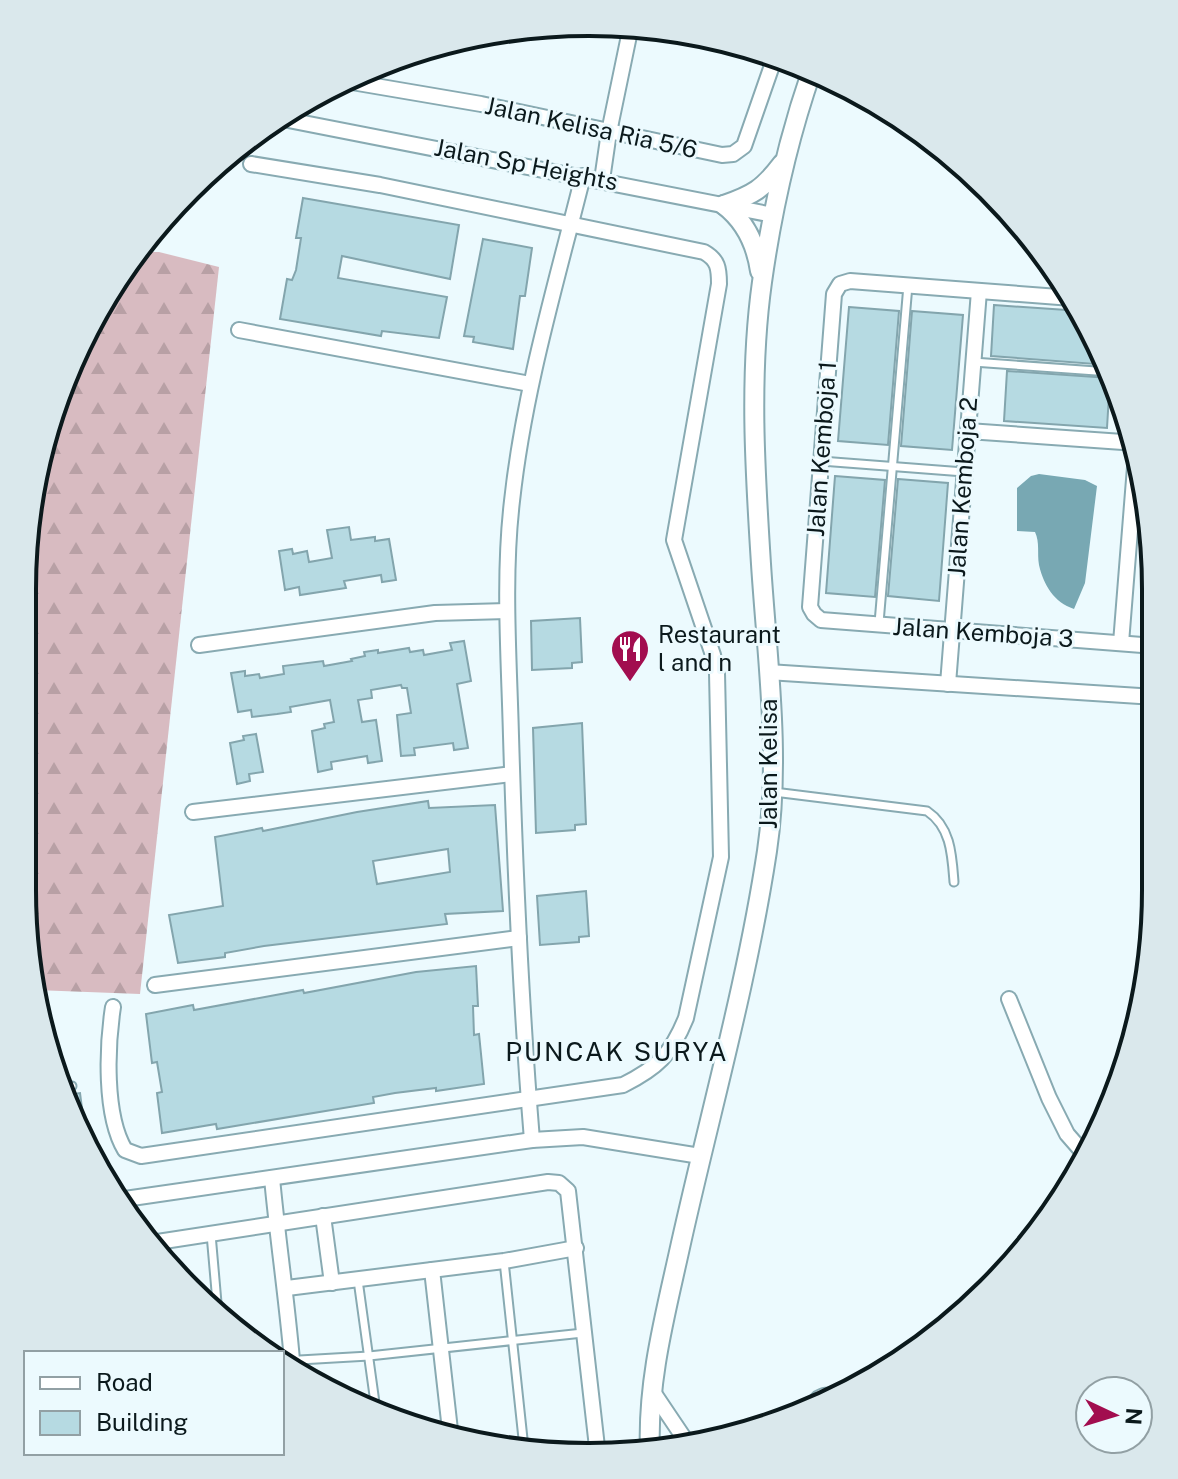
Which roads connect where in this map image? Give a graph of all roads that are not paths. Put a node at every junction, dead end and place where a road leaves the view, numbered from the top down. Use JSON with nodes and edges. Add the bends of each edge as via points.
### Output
{"nodes":[{"id":1,"x":629,"y":37,"type":"edge"},
{"id":2,"x":772,"y":67,"type":"edge"},
{"id":3,"x":809,"y":81,"type":"edge"},
{"id":4,"x":364,"y":84,"type":"edge"},
{"id":5,"x":295,"y":121,"type":"edge"},
{"id":6,"x":609,"y":132,"type":"junction"},
{"id":7,"x":786,"y":160,"type":"junction"},
{"id":8,"x":251,"y":164,"type":"dead end"},
{"id":9,"x":583,"y":176,"type":"junction"},
{"id":10,"x":602,"y":180,"type":"junction"},
{"id":11,"x":724,"y":205,"type":"junction"},
{"id":12,"x":773,"y":215,"type":"junction"},
{"id":13,"x":570,"y":225,"type":"junction"},
{"id":14,"x":762,"y":285,"type":"junction"},
{"id":15,"x":908,"y":285,"type":"junction"},
{"id":16,"x":979,"y":291,"type":"junction"},
{"id":17,"x":1058,"y":297,"type":"edge"},
{"id":18,"x":239,"y":330,"type":"dead end"},
{"id":19,"x":973,"y":362,"type":"junction"},
{"id":20,"x":1097,"y":371,"type":"edge"},
{"id":21,"x":530,"y":384,"type":"junction"},
{"id":22,"x":968,"y":431,"type":"junction"},
{"id":23,"x":1122,"y":442,"type":"edge"},
{"id":24,"x":821,"y":461,"type":"junction"},
{"id":25,"x":892,"y":466,"type":"junction"},
{"id":26,"x":964,"y":472,"type":"junction"},
{"id":27,"x":1135,"y":507,"type":"edge"},
{"id":28,"x":507,"y":611,"type":"junction"},
{"id":29,"x":814,"y":614,"type":"joint"},
{"id":30,"x":879,"y":626,"type":"junction"},
{"id":31,"x":952,"y":630,"type":"junction"},
{"id":32,"x":1121,"y":643,"type":"junction"},
{"id":33,"x":199,"y":645,"type":"dead end"},
{"id":34,"x":1142,"y":645,"type":"edge"},
{"id":35,"x":768,"y":672,"type":"junction"},
{"id":36,"x":948,"y":684,"type":"junction"},
{"id":37,"x":1142,"y":696,"type":"edge"},
{"id":38,"x":512,"y":774,"type":"junction"},
{"id":39,"x":772,"y":792,"type":"junction"},
{"id":40,"x":193,"y":812,"type":"dead end"},
{"id":41,"x":954,"y":882,"type":"dead end"},
{"id":42,"x":519,"y":938,"type":"junction"},
{"id":43,"x":155,"y":985,"type":"dead end"},
{"id":44,"x":1009,"y":999,"type":"dead end"},
{"id":45,"x":113,"y":1007,"type":"dead end"},
{"id":46,"x":528,"y":1097,"type":"junction"},
{"id":47,"x":532,"y":1140,"type":"junction"},
{"id":48,"x":1078,"y":1147,"type":"edge"},
{"id":49,"x":700,"y":1156,"type":"junction"},
{"id":50,"x":272,"y":1178,"type":"junction"},
{"id":51,"x":130,"y":1198,"type":"edge"},
{"id":52,"x":323,"y":1216,"type":"junction"},
{"id":53,"x":276,"y":1224,"type":"junction"},
{"id":54,"x":211,"y":1234,"type":"junction"},
{"id":55,"x":162,"y":1241,"type":"edge"},
{"id":56,"x":576,"y":1248,"type":"junction"},
{"id":57,"x":504,"y":1261,"type":"junction"},
{"id":58,"x":432,"y":1270,"type":"junction"},
{"id":59,"x":358,"y":1280,"type":"junction"},
{"id":60,"x":332,"y":1283,"type":"junction"},
{"id":61,"x":287,"y":1288,"type":"junction"},
{"id":62,"x":217,"y":1299,"type":"edge"},
{"id":63,"x":583,"y":1333,"type":"junction"},
{"id":64,"x":511,"y":1340,"type":"junction"},
{"id":65,"x":441,"y":1349,"type":"junction"},
{"id":66,"x":289,"y":1354,"type":"edge"},
{"id":67,"x":369,"y":1356,"type":"junction"},
{"id":68,"x":302,"y":1363,"type":"edge"},
{"id":69,"x":651,"y":1388,"type":"junction"},
{"id":70,"x":375,"y":1400,"type":"edge"},
{"id":71,"x":449,"y":1425,"type":"edge"},
{"id":72,"x":682,"y":1435,"type":"edge"},
{"id":73,"x":523,"y":1439,"type":"edge"},
{"id":74,"x":650,"y":1439,"type":"edge"},
{"id":75,"x":596,"y":1443,"type":"edge"}],
"edges":[{"from":1,"to":6,"type":"street"},
{"from":2,"to":6,"type":"street","name":"Jalan Kelisa Ria 5/6","via":[[744,146],[733,154]]},
{"from":3,"to":7,"type":"main road","name":"Jalan Kelisa"},
{"from":4,"to":6,"type":"street","name":"Jalan Kelisa Ria 5/6"},
{"from":5,"to":9,"type":"street","name":"Jalan Sp Heights"},
{"from":6,"to":10,"type":"street"},
{"from":7,"to":11,"type":"main road","via":[[756,193]]},
{"from":7,"to":12,"type":"main road","name":"Jalan Kelisa"},
{"from":8,"to":13,"type":"street"},
{"from":9,"to":10,"type":"street","name":"Jalan Sp Heights"},
{"from":9,"to":13,"type":"street"},
{"from":10,"to":11,"type":"street","name":"Jalan Sp Heights"},
{"from":11,"to":12,"type":"street","name":"Jalan Sp Heights"},
{"from":11,"to":14,"type":"main road","via":[[751,237]]},
{"from":12,"to":14,"type":"main road","name":"Jalan Kelisa"},
{"from":13,"to":21,"type":"street"},
{"from":13,"to":46,"type":"street","via":[[704,252],[719,269],[674,540],[717,673],[721,857],[686,1018],[667,1055],[623,1085]]},
{"from":14,"to":35,"type":"main road","name":"Jalan Kelisa","via":[[755,402]]},
{"from":15,"to":16,"type":"street"},
{"from":15,"to":24,"type":"street","name":"Jalan Kemboja 1","via":[[850,281],[834,294]]},
{"from":15,"to":25,"type":"lane"},
{"from":16,"to":17,"type":"street"},
{"from":16,"to":19,"type":"street","name":"Jalan Kemboja 2"},
{"from":18,"to":21,"type":"street"},
{"from":19,"to":20,"type":"lane"},
{"from":19,"to":22,"type":"street","name":"Jalan Kemboja 2"},
{"from":21,"to":28,"type":"street","via":[[511,505]]},
{"from":22,"to":23,"type":"street"},
{"from":22,"to":26,"type":"street","name":"Jalan Kemboja 2"},
{"from":24,"to":25,"type":"lane"},
{"from":24,"to":29,"type":"street","name":"Jalan Kemboja 1","via":[[810,607]]},
{"from":25,"to":26,"type":"lane"},
{"from":25,"to":30,"type":"lane"},
{"from":26,"to":31,"type":"street","name":"Jalan Kemboja 2"},
{"from":27,"to":32,"type":"street"},
{"from":28,"to":33,"type":"street","via":[[435,613]]},
{"from":28,"to":38,"type":"street"},
{"from":29,"to":30,"type":"street","name":"Jalan Kemboja 3","via":[[821,620]]},
{"from":30,"to":31,"type":"street","name":"Jalan Kemboja 3"},
{"from":31,"to":32,"type":"street","name":"Jalan Kemboja 3"},
{"from":31,"to":36,"type":"street","name":"Jalan Kemboja 2"},
{"from":32,"to":34,"type":"street","name":"Jalan Kemboja 3"},
{"from":35,"to":36,"type":"street"},
{"from":35,"to":39,"type":"main road","name":"Jalan Kelisa"},
{"from":36,"to":37,"type":"street"},
{"from":38,"to":40,"type":"street"},
{"from":38,"to":42,"type":"street"},
{"from":39,"to":41,"type":"lane","via":[[927,811],[946,832]]},
{"from":39,"to":49,"type":"main road","name":"Jalan Kelisa","via":[[750,942]]},
{"from":42,"to":43,"type":"street"},
{"from":42,"to":46,"type":"street"},
{"from":44,"to":48,"type":"street","via":[[1049,1098]]},
{"from":45,"to":46,"type":"street","via":[[108,1041],[118,1139],[125,1150],[141,1156]]},
{"from":46,"to":47,"type":"street"},
{"from":47,"to":49,"type":"street","via":[[583,1137]]},
{"from":47,"to":50,"type":"street"},
{"from":49,"to":69,"type":"main road","name":"Jalan Kelisa"},
{"from":50,"to":51,"type":"street"},
{"from":50,"to":53,"type":"street"},
{"from":52,"to":53,"type":"street"},
{"from":52,"to":56,"type":"street","via":[[559,1183],[568,1191]]},
{"from":52,"to":60,"type":"street"},
{"from":53,"to":54,"type":"street"},
{"from":53,"to":61,"type":"street"},
{"from":54,"to":55,"type":"street"},
{"from":54,"to":62,"type":"lane"},
{"from":56,"to":57,"type":"street"},
{"from":56,"to":63,"type":"street"},
{"from":57,"to":58,"type":"street"},
{"from":57,"to":64,"type":"lane"},
{"from":58,"to":59,"type":"street"},
{"from":58,"to":65,"type":"street"},
{"from":59,"to":60,"type":"street"},
{"from":59,"to":67,"type":"lane"},
{"from":60,"to":61,"type":"street"},
{"from":61,"to":66,"type":"street"},
{"from":63,"to":64,"type":"lane"},
{"from":63,"to":75,"type":"street"},
{"from":64,"to":65,"type":"lane"},
{"from":64,"to":73,"type":"lane"},
{"from":65,"to":67,"type":"lane"},
{"from":65,"to":71,"type":"street"},
{"from":67,"to":68,"type":"lane"},
{"from":67,"to":70,"type":"lane"},
{"from":69,"to":72,"type":"street"},
{"from":69,"to":74,"type":"main road","name":"Jalan Kelisa"}]}
